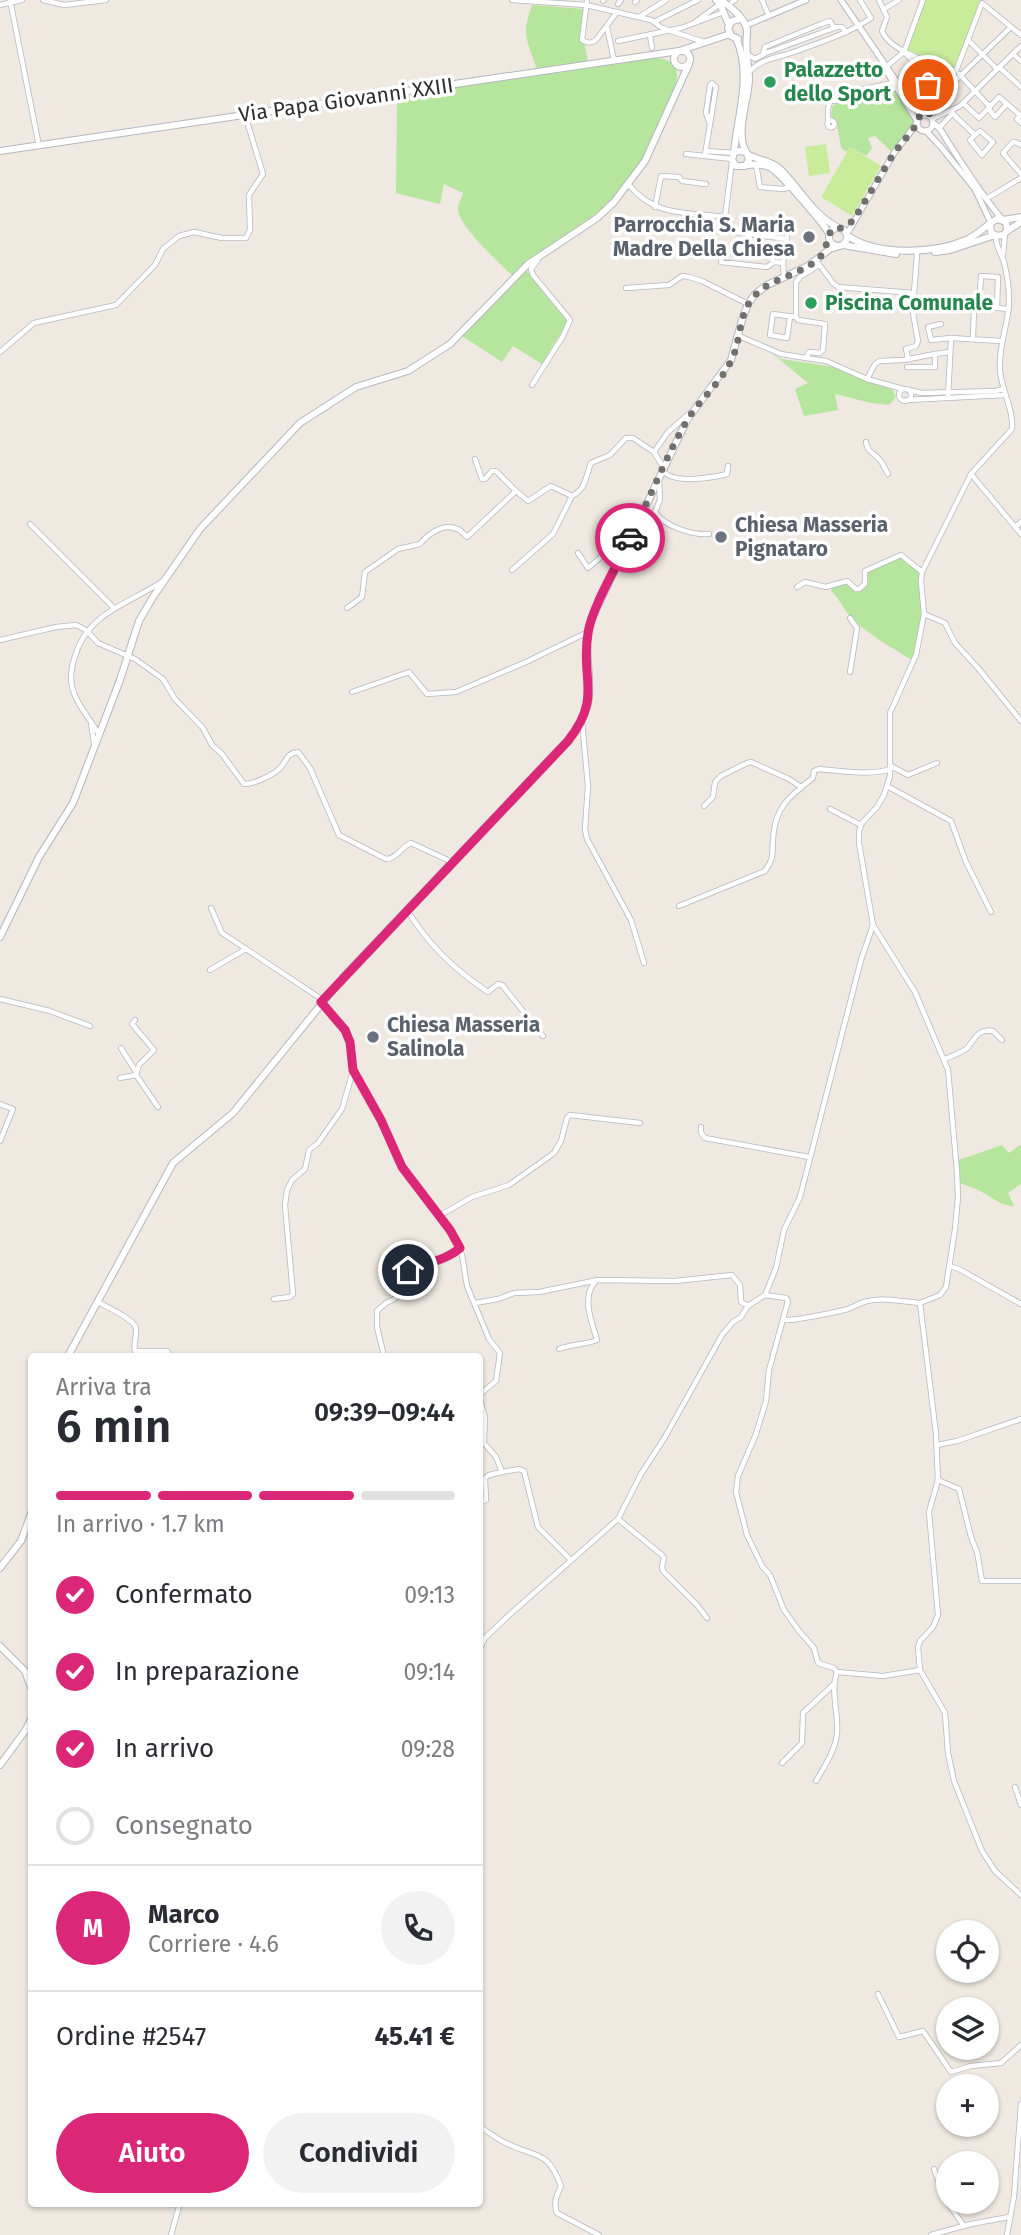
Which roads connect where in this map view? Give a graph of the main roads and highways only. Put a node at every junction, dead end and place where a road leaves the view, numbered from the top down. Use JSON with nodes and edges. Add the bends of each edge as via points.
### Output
{"nodes":[{"id":1,"x":719,"y":1,"type":"edge"},
{"id":2,"x":730,"y":4,"type":"edge"},
{"id":3,"x":740,"y":19,"type":"junction"},
{"id":4,"x":729,"y":25,"type":"junction"},
{"id":5,"x":747,"y":29,"type":"junction"},
{"id":6,"x":730,"y":34,"type":"junction"},
{"id":7,"x":736,"y":38,"type":"junction"},
{"id":8,"x":706,"y":43,"type":"junction"},
{"id":9,"x":680,"y":51,"type":"junction"},
{"id":10,"x":653,"y":52,"type":"junction"},
{"id":11,"x":690,"y":62,"type":"junction"},
{"id":12,"x":676,"y":64,"type":"junction"},
{"id":13,"x":678,"y":86,"type":"junction"},
{"id":14,"x":0,"y":151,"type":"edge"},
{"id":15,"x":747,"y":153,"type":"junction"},
{"id":16,"x":733,"y":158,"type":"junction"},
{"id":17,"x":751,"y":164,"type":"junction"},
{"id":18,"x":1021,"y":217,"type":"edge"},
{"id":19,"x":1003,"y":219,"type":"junction"},
{"id":20,"x":1021,"y":222,"type":"edge"},
{"id":21,"x":990,"y":224,"type":"junction"},
{"id":22,"x":843,"y":231,"type":"junction"},
{"id":23,"x":1006,"y":232,"type":"junction"},
{"id":24,"x":829,"y":236,"type":"junction"},
{"id":25,"x":995,"y":236,"type":"junction"},
{"id":26,"x":841,"y":246,"type":"junction"},
{"id":27,"x":819,"y":260,"type":"junction"},
{"id":28,"x":0,"y":937,"type":"edge"},
{"id":29,"x":70,"y":1353,"type":"edge"},
{"id":30,"x":28,"y":1522,"type":"edge"},
{"id":31,"x":0,"y":1569,"type":"edge"},
{"id":32,"x":0,"y":1646,"type":"edge"},
{"id":33,"x":28,"y":1673,"type":"edge"},
{"id":34,"x":28,"y":1725,"type":"edge"},
{"id":35,"x":0,"y":1765,"type":"edge"}],
"edges":[{"from":1,"to":2,"type":"main road"},
{"from":2,"to":3,"type":"main road"},
{"from":2,"to":4,"type":"main road"},
{"from":3,"to":4,"type":"main road"},
{"from":3,"to":5,"type":"main road"},
{"from":4,"to":6,"type":"main road"},
{"from":5,"to":7,"type":"main road","via":[[743,37]]},
{"from":5,"to":15,"type":"main road","via":[[748,73],[741,132]]},
{"from":6,"to":7,"type":"main road"},
{"from":6,"to":8,"type":"main road","name":"Via Papa Giovanni XXIII"},
{"from":7,"to":16,"type":"main road","via":[[744,83]]},
{"from":8,"to":9,"type":"main road","name":"Via Papa Giovanni XXIII"},
{"from":8,"to":11,"type":"main road","name":"Via Papa Giovanni XXIII"},
{"from":9,"to":10,"type":"main road","name":"Via Papa Giovanni XXIII"},
{"from":9,"to":11,"type":"main road","via":[[689,54]]},
{"from":9,"to":12,"type":"main road","via":[[675,55]]},
{"from":10,"to":12,"type":"main road","name":"Via Papa Giovanni XXIII"},
{"from":10,"to":14,"type":"main road","name":"Via Papa Giovanni XXIII"},
{"from":11,"to":12,"type":"main road","via":[[685,67]]},
{"from":11,"to":13,"type":"main road","name":"Via Papa Giovanni XXIII"},
{"from":12,"to":13,"type":"main road"},
{"from":13,"to":28,"type":"main road","name":"Via Papa Giovanni XXIII","via":[[645,161],[597,218],[519,272],[450,344],[408,370],[356,387],[300,424],[215,510],[139,621],[73,803],[38,857]]},
{"from":15,"to":16,"type":"main road","via":[[738,150]]},
{"from":15,"to":17,"type":"main road"},
{"from":15,"to":22,"type":"main road","via":[[777,166],[821,215]]},
{"from":16,"to":17,"type":"main road","via":[[738,167]]},
{"from":17,"to":24,"type":"main road","via":[[774,169]]},
{"from":18,"to":19,"type":"main road"},
{"from":19,"to":21,"type":"main road"},
{"from":19,"to":23,"type":"main road"},
{"from":20,"to":23,"type":"main road"},
{"from":21,"to":22,"type":"main road","via":[[956,244],[918,250],[856,242]]},
{"from":21,"to":25,"type":"main road"},
{"from":22,"to":24,"type":"main road"},
{"from":22,"to":26,"type":"main road"},
{"from":23,"to":25,"type":"main road"},
{"from":24,"to":26,"type":"main road"},
{"from":24,"to":27,"type":"main road"},
{"from":25,"to":26,"type":"main road","via":[[950,250],[917,254]]},
{"from":26,"to":27,"type":"main road"},
{"from":27,"to":29,"type":"main road","via":[[761,289],[748,304],[735,351],[694,410],[595,612],[588,632],[589,698],[568,741],[322,1001],[233,1113],[173,1163]]},
{"from":30,"to":31,"type":"main road","via":[[21,1541]]},
{"from":32,"to":33,"type":"main road"},
{"from":34,"to":35,"type":"main road"}]}
